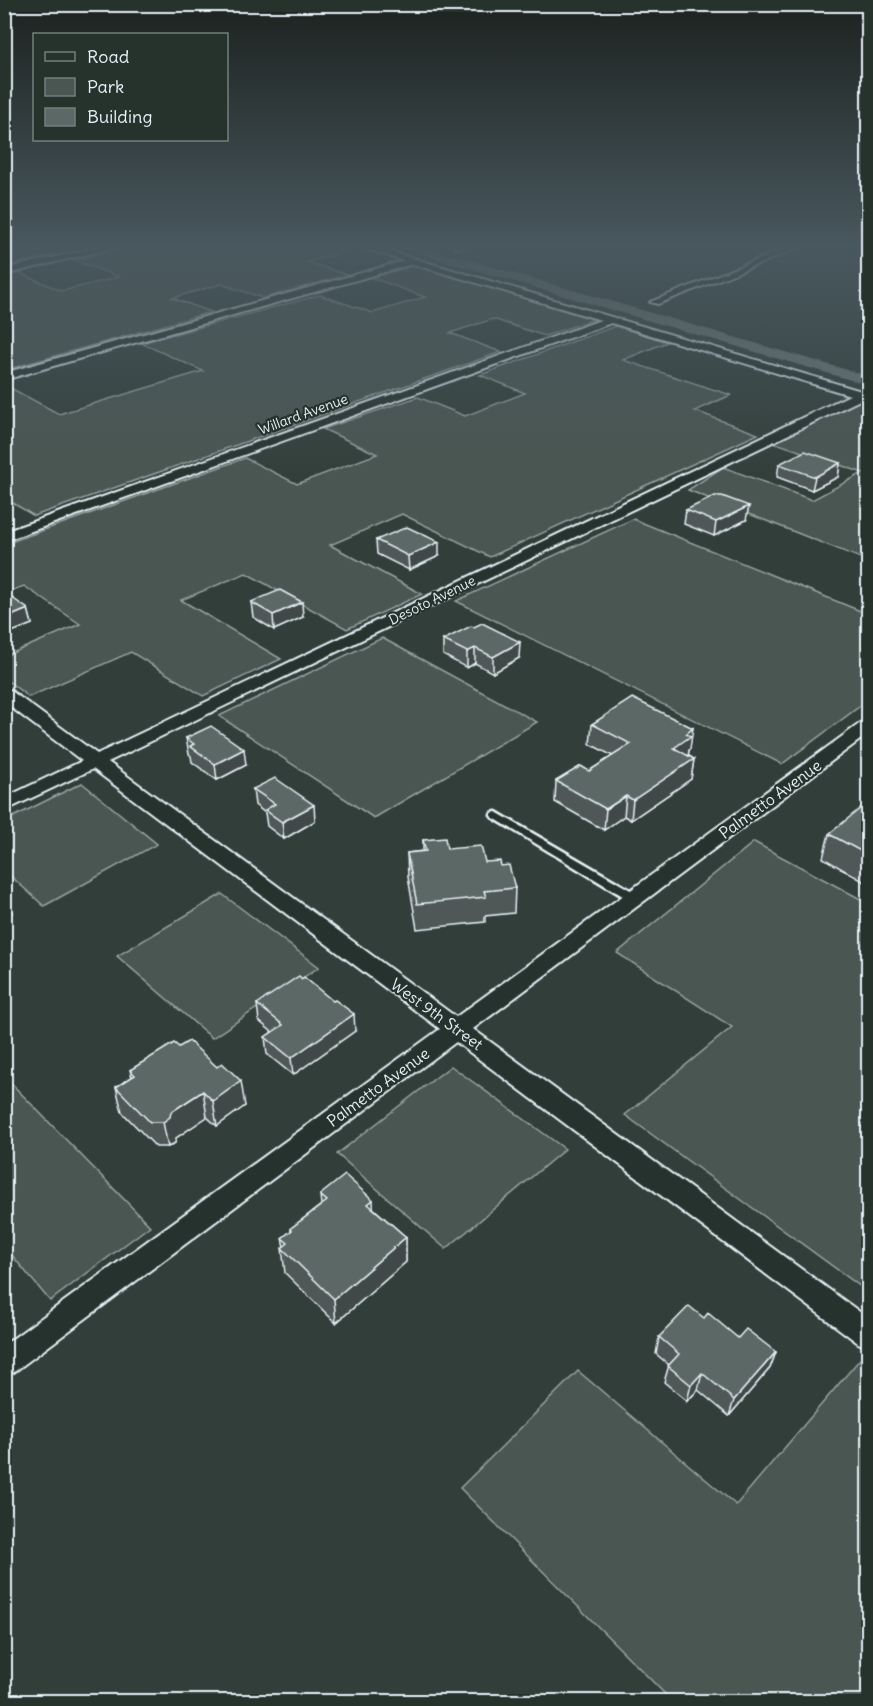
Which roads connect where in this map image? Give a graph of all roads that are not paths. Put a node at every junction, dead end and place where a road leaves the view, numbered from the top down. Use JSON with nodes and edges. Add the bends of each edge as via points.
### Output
{"nodes":[{"id":1,"x":193,"y":324,"type":"edge"},
{"id":2,"x":601,"y":324,"type":"edge"},
{"id":3,"x":623,"y":324,"type":"edge"},
{"id":4,"x":4,"y":377,"type":"edge"},
{"id":5,"x":864,"y":396,"type":"edge"},
{"id":6,"x":4,"y":537,"type":"edge"},
{"id":7,"x":4,"y":694,"type":"edge"},
{"id":8,"x":868,"y":726,"type":"edge"},
{"id":9,"x":95,"y":762,"type":"junction"},
{"id":10,"x":4,"y":805,"type":"edge"},
{"id":11,"x":496,"y":815,"type":"dead end"},
{"id":12,"x":635,"y":898,"type":"junction"},
{"id":13,"x":457,"y":1029,"type":"junction"},
{"id":14,"x":868,"y":1334,"type":"edge"},
{"id":15,"x":4,"y":1362,"type":"edge"}],
"edges":[{"from":1,"to":4,"type":"street"},
{"from":2,"to":6,"type":"street","name":"Willard Avenue"},
{"from":3,"to":5,"type":"street"},
{"from":5,"to":9,"type":"street","name":"Desoto Avenue"},
{"from":7,"to":9,"type":"street","name":"West 9th Street"},
{"from":8,"to":12,"type":"street","name":"Palmetto Avenue"},
{"from":9,"to":10,"type":"street","name":"Desoto Avenue"},
{"from":9,"to":13,"type":"street","name":"West 9th Street"},
{"from":11,"to":12,"type":"lane"},
{"from":12,"to":13,"type":"street","name":"Palmetto Avenue"},
{"from":13,"to":14,"type":"street","name":"West 9th Street"},
{"from":13,"to":15,"type":"street","name":"Palmetto Avenue"}]}
